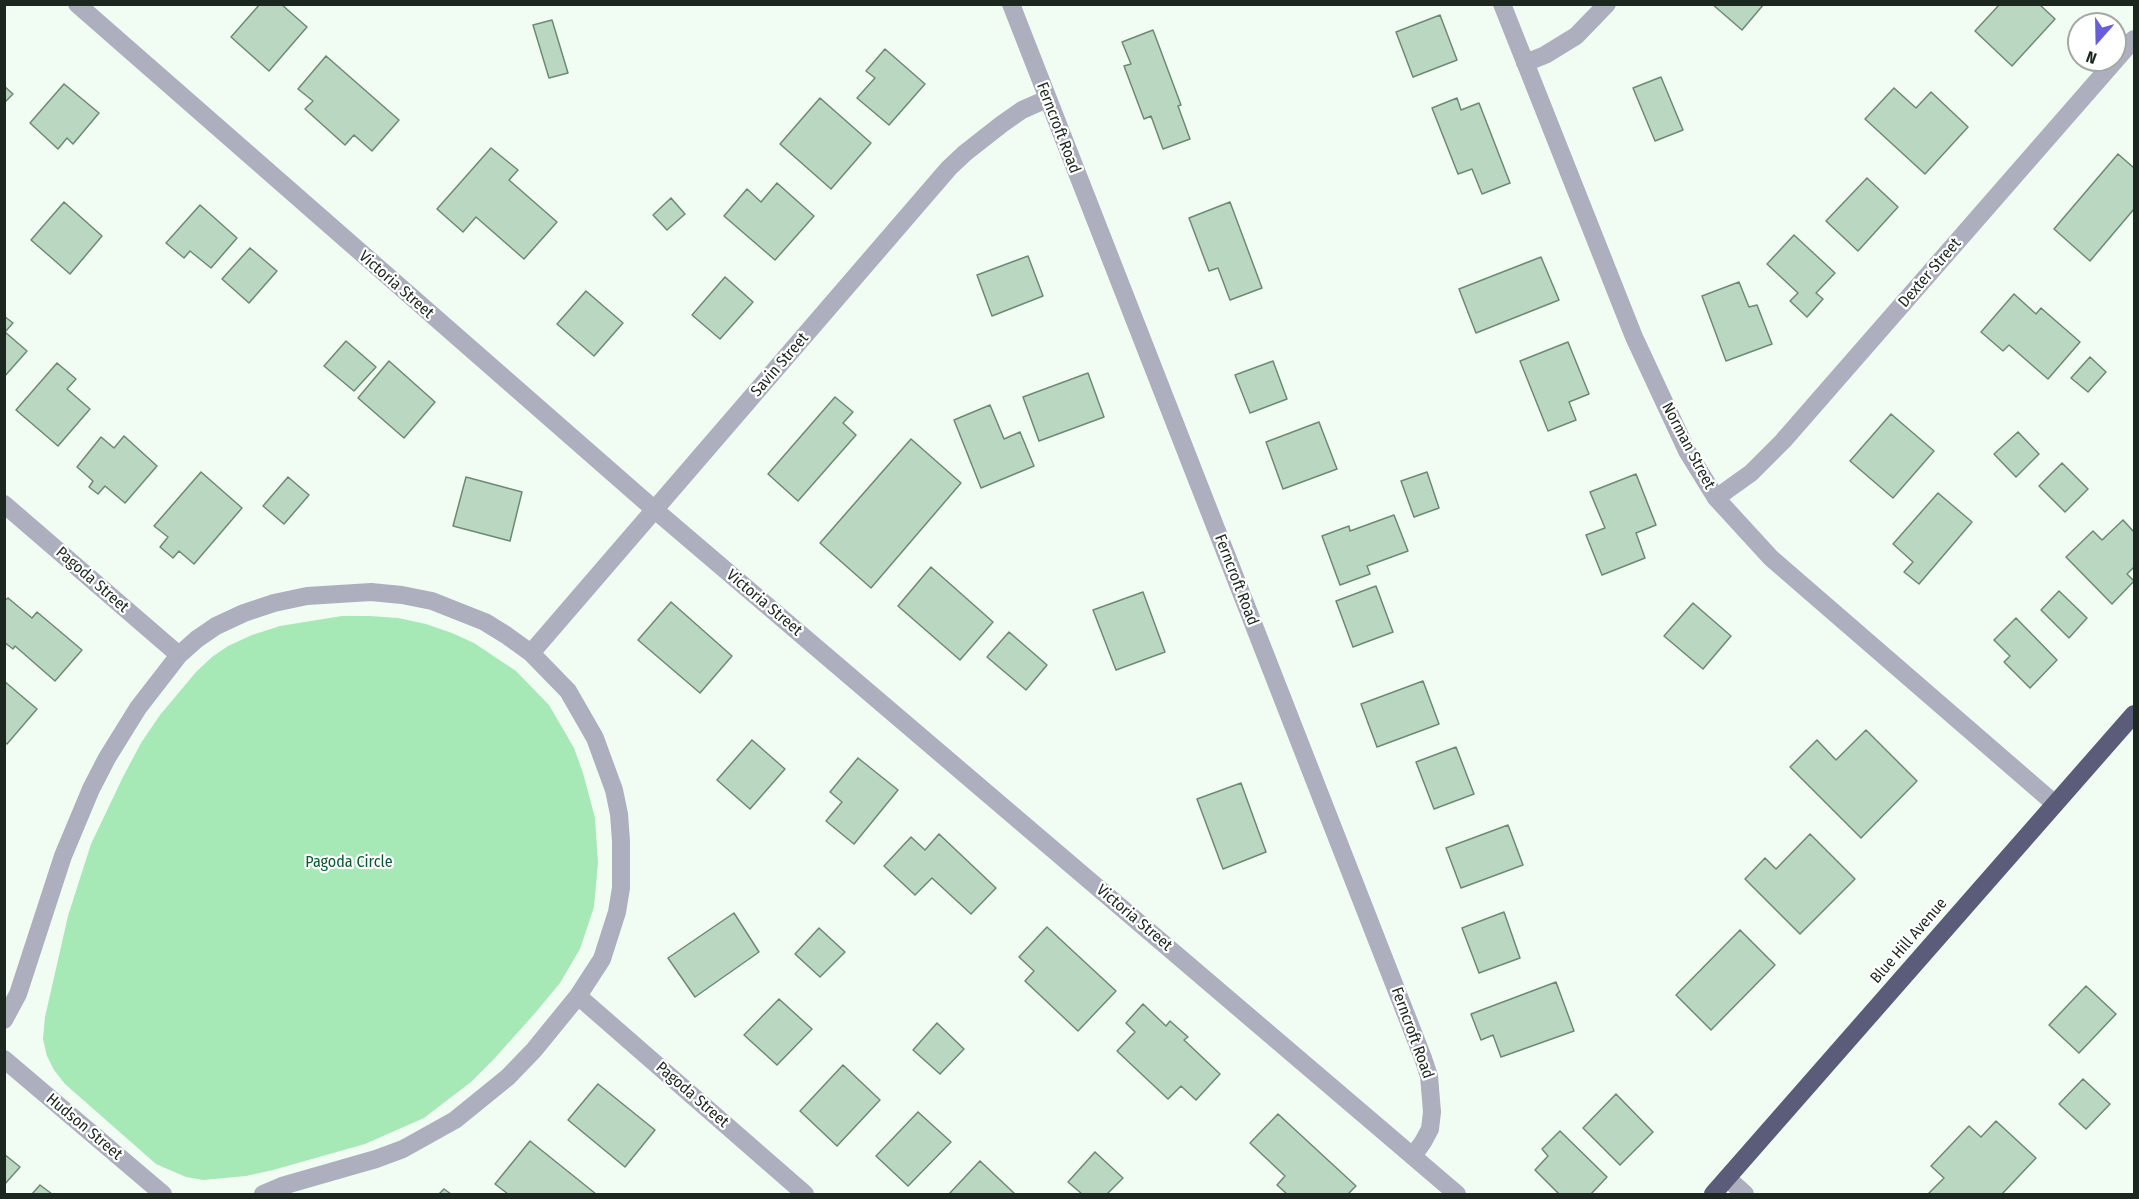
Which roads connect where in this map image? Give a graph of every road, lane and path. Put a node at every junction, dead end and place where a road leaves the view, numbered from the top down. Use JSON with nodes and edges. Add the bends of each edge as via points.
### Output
{"nodes":[{"id":1,"x":77,"y":4,"type":"edge"},
{"id":2,"x":1011,"y":4,"type":"edge"},
{"id":3,"x":1502,"y":4,"type":"edge"},
{"id":4,"x":1607,"y":4,"type":"edge"},
{"id":5,"x":2134,"y":39,"type":"edge"},
{"id":6,"x":1525,"y":63,"type":"junction"},
{"id":7,"x":1047,"y":99,"type":"junction"},
{"id":8,"x":1716,"y":498,"type":"junction"},
{"id":9,"x":4,"y":504,"type":"edge"},
{"id":10,"x":655,"y":510,"type":"junction"},
{"id":11,"x":531,"y":653,"type":"junction"},
{"id":12,"x":179,"y":656,"type":"junction"},
{"id":13,"x":2134,"y":714,"type":"edge"},
{"id":14,"x":2055,"y":804,"type":"junction"},
{"id":15,"x":578,"y":996,"type":"junction"},
{"id":16,"x":4,"y":1020,"type":"edge"},
{"id":17,"x":4,"y":1059,"type":"edge"},
{"id":18,"x":1413,"y":1156,"type":"junction"},
{"id":19,"x":1727,"y":1178,"type":"junction"},
{"id":20,"x":163,"y":1194,"type":"edge"},
{"id":21,"x":263,"y":1194,"type":"edge"},
{"id":22,"x":805,"y":1194,"type":"edge"},
{"id":23,"x":1457,"y":1194,"type":"edge"},
{"id":24,"x":1713,"y":1194,"type":"edge"},
{"id":25,"x":1745,"y":1194,"type":"edge"}],
"edges":[{"from":1,"to":10,"type":"street","name":"Victoria Street"},
{"from":2,"to":7,"type":"street","name":"Ferncroft Road"},
{"from":3,"to":6,"type":"street","name":"Norman Street"},
{"from":4,"to":6,"type":"street","via":[[1576,36]]},
{"from":5,"to":8,"type":"street","name":"Dexter Street","via":[[1783,441]]},
{"from":6,"to":8,"type":"street","name":"Norman Street","via":[[1634,337],[1687,451]]},
{"from":7,"to":10,"type":"street","name":"Savin Street","via":[[1002,124],[949,168]]},
{"from":7,"to":18,"type":"street","name":"Ferncroft Road","via":[[1423,1058],[1432,1112],[1430,1129]]},
{"from":8,"to":14,"type":"street","name":"Norman Street","via":[[1771,558]]},
{"from":9,"to":12,"type":"street","name":"Pagoda Street"},
{"from":10,"to":11,"type":"street","name":"Savin Street"},
{"from":10,"to":18,"type":"street","name":"Victoria Street"},
{"from":11,"to":12,"type":"street","via":[[461,611],[432,601],[371,592],[307,596],[243,613],[216,626]]},
{"from":11,"to":15,"type":"street","via":[[568,691],[582,714],[605,765],[619,814],[622,864],[617,912],[602,959]]},
{"from":12,"to":16,"type":"street","via":[[117,741],[76,822],[18,994]]},
{"from":13,"to":14,"type":"highway","name":"Blue Hill Avenue"},
{"from":14,"to":19,"type":"highway","name":"Blue Hill Avenue"},
{"from":15,"to":21,"type":"street","via":[[508,1077],[455,1120],[403,1149]]},
{"from":15,"to":22,"type":"street","name":"Pagoda Street"},
{"from":17,"to":20,"type":"street","name":"Hudson Street"},
{"from":18,"to":23,"type":"street","name":"Victoria Street"},
{"from":19,"to":24,"type":"highway","name":"Blue Hill Avenue"},
{"from":19,"to":25,"type":"street"}]}
